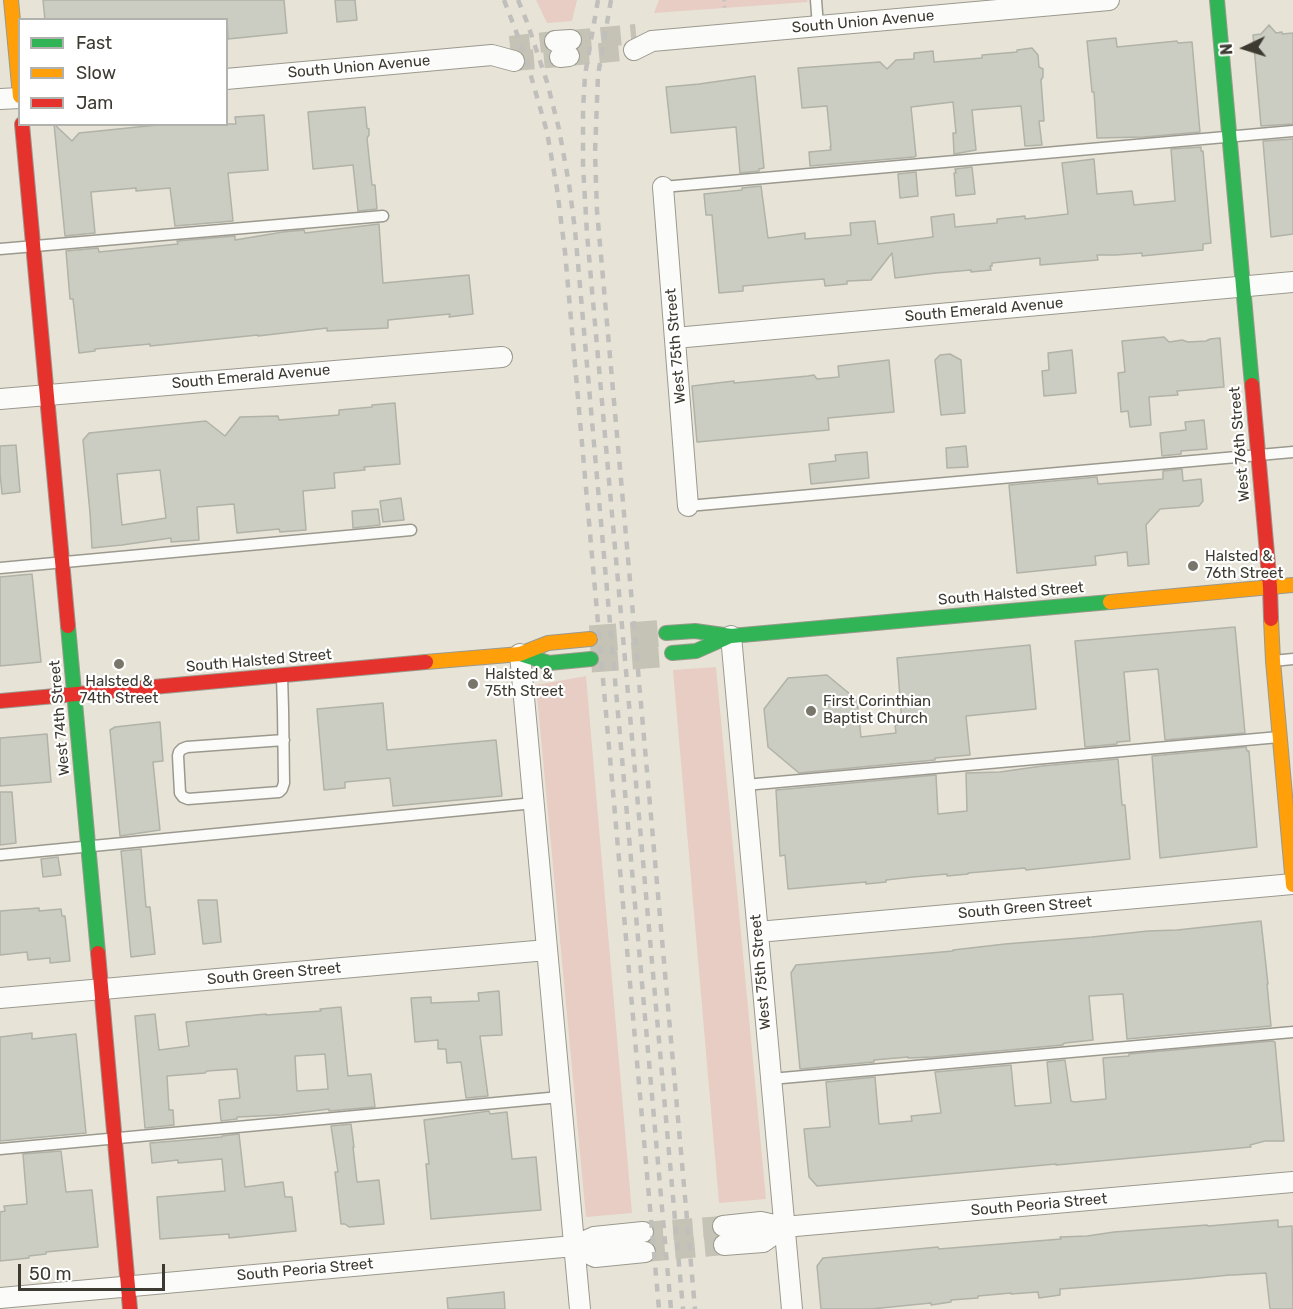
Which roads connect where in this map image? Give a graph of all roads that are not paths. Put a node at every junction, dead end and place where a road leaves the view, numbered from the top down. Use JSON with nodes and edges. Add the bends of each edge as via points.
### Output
{"nodes":[{"id":1,"x":11,"y":0,"type":"edge"},
{"id":2,"x":816,"y":0,"type":"edge"},
{"id":3,"x":1109,"y":0,"type":"edge"},
{"id":4,"x":1216,"y":0,"type":"edge"},
{"id":5,"x":818,"y":26,"type":"junction"},
{"id":6,"x":640,"y":42,"type":"tunnel mouth"},
{"id":7,"x":512,"y":53,"type":"tunnel mouth"},
{"id":8,"x":18,"y":75,"type":"edge"},
{"id":9,"x":228,"y":79,"type":"edge"},
{"id":10,"x":18,"y":97,"type":"edge"},
{"id":11,"x":0,"y":99,"type":"edge"},
{"id":12,"x":22,"y":126,"type":"edge"},
{"id":13,"x":1293,"y":131,"type":"edge"},
{"id":14,"x":1229,"y":137,"type":"junction"},
{"id":15,"x":663,"y":187,"type":"joint"},
{"id":16,"x":383,"y":216,"type":"dead end"},
{"id":17,"x":33,"y":247,"type":"junction"},
{"id":18,"x":0,"y":249,"type":"edge"},
{"id":19,"x":1293,"y":282,"type":"edge"},
{"id":20,"x":1243,"y":287,"type":"junction"},
{"id":21,"x":675,"y":338,"type":"junction"},
{"id":22,"x":502,"y":357,"type":"dead end"},
{"id":23,"x":47,"y":394,"type":"junction"},
{"id":24,"x":0,"y":399,"type":"edge"},
{"id":25,"x":1293,"y":452,"type":"edge"},
{"id":26,"x":1258,"y":455,"type":"junction"},
{"id":27,"x":688,"y":506,"type":"joint"},
{"id":28,"x":411,"y":530,"type":"dead end"},
{"id":29,"x":62,"y":562,"type":"junction"},
{"id":30,"x":0,"y":568,"type":"edge"},
{"id":31,"x":1293,"y":585,"type":"edge"},
{"id":32,"x":1270,"y":587,"type":"junction"},
{"id":33,"x":666,"y":633,"type":"tunnel mouth"},
{"id":34,"x":731,"y":636,"type":"junction"},
{"id":35,"x":590,"y":639,"type":"tunnel mouth"},
{"id":36,"x":672,"y":652,"type":"tunnel mouth"},
{"id":37,"x":520,"y":654,"type":"junction"},
{"id":38,"x":591,"y":659,"type":"tunnel mouth"},
{"id":39,"x":1293,"y":659,"type":"edge"},
{"id":40,"x":1273,"y":661,"type":"junction"},
{"id":41,"x":282,"y":676,"type":"junction"},
{"id":42,"x":74,"y":695,"type":"junction"},
{"id":43,"x":0,"y":701,"type":"edge"},
{"id":44,"x":1286,"y":737,"type":"edge"},
{"id":45,"x":284,"y":740,"type":"junction"},
{"id":46,"x":745,"y":785,"type":"junction"},
{"id":47,"x":534,"y":803,"type":"junction"},
{"id":48,"x":88,"y":847,"type":"junction"},
{"id":49,"x":0,"y":855,"type":"edge"},
{"id":50,"x":1293,"y":885,"type":"edge"},
{"id":51,"x":758,"y":932,"type":"junction"},
{"id":52,"x":547,"y":950,"type":"junction"},
{"id":53,"x":101,"y":989,"type":"junction"},
{"id":54,"x":0,"y":998,"type":"edge"},
{"id":55,"x":1293,"y":1032,"type":"edge"},
{"id":56,"x":771,"y":1079,"type":"junction"},
{"id":57,"x":560,"y":1097,"type":"junction"},
{"id":58,"x":114,"y":1139,"type":"junction"},
{"id":59,"x":0,"y":1149,"type":"edge"},
{"id":60,"x":1293,"y":1182,"type":"edge"},
{"id":61,"x":723,"y":1226,"type":"tunnel mouth"},
{"id":62,"x":784,"y":1227,"type":"junction"},
{"id":63,"x":643,"y":1232,"type":"tunnel mouth"},
{"id":64,"x":724,"y":1245,"type":"tunnel mouth"},
{"id":65,"x":574,"y":1246,"type":"junction"},
{"id":66,"x":645,"y":1252,"type":"tunnel mouth"},
{"id":67,"x":128,"y":1286,"type":"junction"},
{"id":68,"x":0,"y":1298,"type":"edge"},
{"id":69,"x":130,"y":1309,"type":"edge"},
{"id":70,"x":580,"y":1309,"type":"edge"},
{"id":71,"x":792,"y":1309,"type":"edge"}],
"edges":[{"from":1,"to":8,"type":"street"},
{"from":2,"to":5,"type":"lane"},
{"from":3,"to":5,"type":"street","name":"South Union Avenue"},
{"from":4,"to":14,"type":"street","name":"West 76th Street"},
{"from":5,"to":6,"type":"street","name":"South Union Avenue"},
{"from":7,"to":9,"type":"street","name":"South Union Avenue"},
{"from":10,"to":11,"type":"street"},
{"from":12,"to":17,"type":"street","name":"West 74th Street"},
{"from":13,"to":14,"type":"lane"},
{"from":14,"to":15,"type":"lane"},
{"from":14,"to":20,"type":"street","name":"West 76th Street"},
{"from":15,"to":21,"type":"street","name":"West 75th Street"},
{"from":16,"to":17,"type":"lane"},
{"from":17,"to":18,"type":"lane"},
{"from":17,"to":23,"type":"street","name":"West 74th Street"},
{"from":19,"to":20,"type":"street","name":"South Emerald Avenue"},
{"from":20,"to":21,"type":"street","name":"South Emerald Avenue"},
{"from":20,"to":26,"type":"street","name":"West 76th Street"},
{"from":21,"to":27,"type":"street","name":"West 75th Street"},
{"from":22,"to":23,"type":"street","name":"South Emerald Avenue"},
{"from":23,"to":24,"type":"street","name":"South Emerald Avenue"},
{"from":23,"to":29,"type":"street","name":"West 74th Street"},
{"from":25,"to":26,"type":"lane"},
{"from":26,"to":27,"type":"lane"},
{"from":26,"to":32,"type":"street","name":"West 76th Street"},
{"from":28,"to":29,"type":"lane"},
{"from":29,"to":30,"type":"lane"},
{"from":29,"to":42,"type":"street","name":"West 74th Street"},
{"from":31,"to":32,"type":"street","name":"South Halsted Street"},
{"from":32,"to":34,"type":"street","name":"South Halsted Street"},
{"from":32,"to":40,"type":"street","name":"West 76th Street"},
{"from":33,"to":34,"type":"street","name":"South Halsted Street","via":[[695,631]]},
{"from":34,"to":36,"type":"street","name":"South Halsted Street","via":[[696,651]]},
{"from":34,"to":46,"type":"street","name":"West 75th Street"},
{"from":35,"to":37,"type":"street","name":"South Halsted Street","via":[[548,643]]},
{"from":37,"to":38,"type":"street","name":"South Halsted Street","via":[[549,663]]},
{"from":37,"to":41,"type":"street","name":"South Halsted Street"},
{"from":37,"to":47,"type":"street"},
{"from":39,"to":40,"type":"lane"},
{"from":40,"to":44,"type":"street","name":"West 76th Street"},
{"from":41,"to":42,"type":"street","name":"South Halsted Street"},
{"from":41,"to":45,"type":"lane"},
{"from":42,"to":43,"type":"street","name":"South Halsted Street"},
{"from":42,"to":48,"type":"street","name":"West 74th Street"},
{"from":44,"to":46,"type":"lane"},
{"from":44,"to":50,"type":"street","name":"West 76th Street"},
{"from":45,"to":45,"type":"lane","via":[[284,783],[279,792],[188,799],[180,793],[178,756],[182,749]]},
{"from":46,"to":51,"type":"street","name":"West 75th Street"},
{"from":47,"to":48,"type":"lane"},
{"from":47,"to":52,"type":"street"},
{"from":48,"to":49,"type":"lane"},
{"from":48,"to":53,"type":"street","name":"West 74th Street"},
{"from":50,"to":51,"type":"street","name":"South Green Street"},
{"from":51,"to":56,"type":"street","name":"West 75th Street"},
{"from":52,"to":53,"type":"street","name":"South Green Street"},
{"from":52,"to":57,"type":"street"},
{"from":53,"to":54,"type":"street","name":"South Green Street"},
{"from":53,"to":58,"type":"street","name":"West 74th Street"},
{"from":55,"to":56,"type":"lane"},
{"from":56,"to":62,"type":"street","name":"West 75th Street"},
{"from":57,"to":58,"type":"lane"},
{"from":57,"to":65,"type":"street"},
{"from":58,"to":59,"type":"lane"},
{"from":58,"to":67,"type":"street","name":"West 74th Street"},
{"from":60,"to":62,"type":"street","name":"South Peoria Street"},
{"from":61,"to":62,"type":"street","name":"South Peoria Street","via":[[761,1222]]},
{"from":62,"to":64,"type":"street","name":"South Peoria Street","via":[[763,1242]]},
{"from":62,"to":71,"type":"street","name":"West 75th Street"},
{"from":63,"to":65,"type":"street","name":"South Peoria Street","via":[[594,1237]]},
{"from":65,"to":66,"type":"street","name":"South Peoria Street","via":[[595,1257]]},
{"from":65,"to":67,"type":"street","name":"South Peoria Street"},
{"from":65,"to":70,"type":"street"},
{"from":67,"to":68,"type":"street","name":"South Peoria Street"},
{"from":67,"to":69,"type":"street","name":"West 74th Street"}]}
